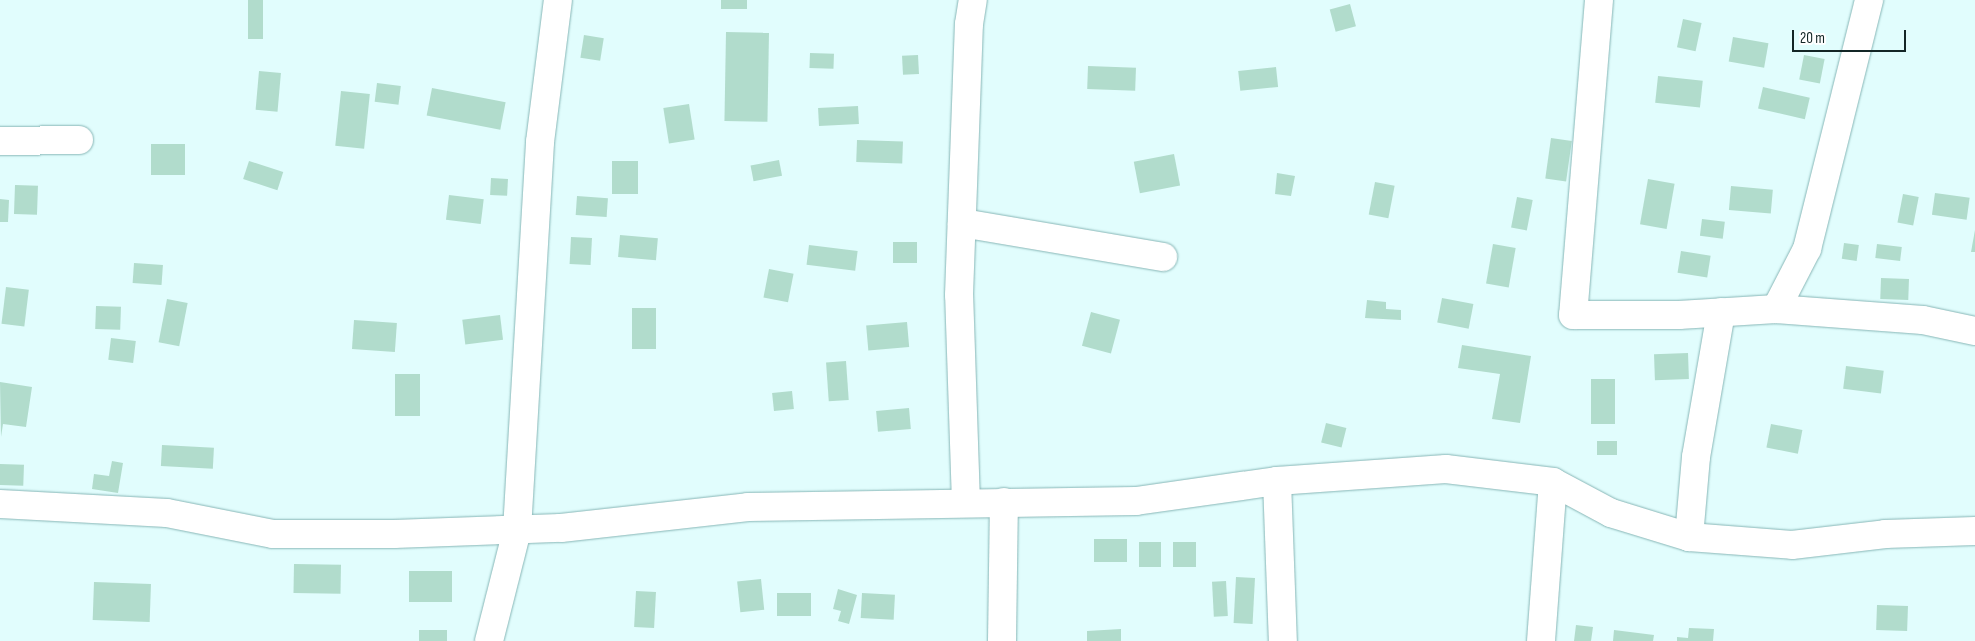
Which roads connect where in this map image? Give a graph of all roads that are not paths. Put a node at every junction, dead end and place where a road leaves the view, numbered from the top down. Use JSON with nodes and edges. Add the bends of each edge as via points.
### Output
{"nodes":[{"id":1,"x":558,"y":0,"type":"edge"},
{"id":2,"x":973,"y":0,"type":"edge"},
{"id":3,"x":1599,"y":0,"type":"edge"},
{"id":4,"x":1869,"y":0,"type":"edge"},
{"id":5,"x":79,"y":140,"type":"dead end"},
{"id":6,"x":0,"y":141,"type":"edge"},
{"id":7,"x":962,"y":223,"type":"junction"},
{"id":8,"x":1163,"y":257,"type":"dead end"},
{"id":9,"x":1776,"y":309,"type":"junction"},
{"id":10,"x":1721,"y":312,"type":"junction"},
{"id":11,"x":1975,"y":331,"type":"edge"},
{"id":12,"x":1277,"y":481,"type":"junction"},
{"id":13,"x":1553,"y":482,"type":"junction"},
{"id":14,"x":1004,"y":502,"type":"junction"},
{"id":15,"x":966,"y":503,"type":"junction"},
{"id":16,"x":0,"y":504,"type":"edge"},
{"id":17,"x":517,"y":530,"type":"junction"},
{"id":18,"x":1975,"y":531,"type":"edge"},
{"id":19,"x":1689,"y":537,"type":"junction"},
{"id":20,"x":490,"y":641,"type":"edge"},
{"id":21,"x":1002,"y":641,"type":"edge"},
{"id":22,"x":1283,"y":641,"type":"edge"},
{"id":23,"x":1541,"y":641,"type":"edge"}],
"edges":[{"from":1,"to":17,"type":"street","via":[[540,142]]},
{"from":2,"to":7,"type":"street","via":[[969,24]]},
{"from":3,"to":10,"type":"street","via":[[1572,316]]},
{"from":4,"to":9,"type":"street","via":[[1806,249]]},
{"from":5,"to":6,"type":"street"},
{"from":7,"to":8,"type":"street"},
{"from":7,"to":15,"type":"street","via":[[958,295]]},
{"from":9,"to":10,"type":"street"},
{"from":9,"to":11,"type":"street","via":[[1923,320]]},
{"from":10,"to":19,"type":"street","via":[[1696,457]]},
{"from":12,"to":13,"type":"street","via":[[1446,469]]},
{"from":12,"to":14,"type":"street","via":[[1136,500]]},
{"from":12,"to":22,"type":"street"},
{"from":13,"to":19,"type":"street","via":[[1612,513]]},
{"from":13,"to":23,"type":"street"},
{"from":14,"to":15,"type":"street"},
{"from":14,"to":21,"type":"street"},
{"from":15,"to":17,"type":"street","via":[[748,507]]},
{"from":16,"to":17,"type":"street","via":[[167,513],[273,534]]},
{"from":17,"to":20,"type":"street"},
{"from":18,"to":19,"type":"street","via":[[1885,534],[1792,545]]}]}
